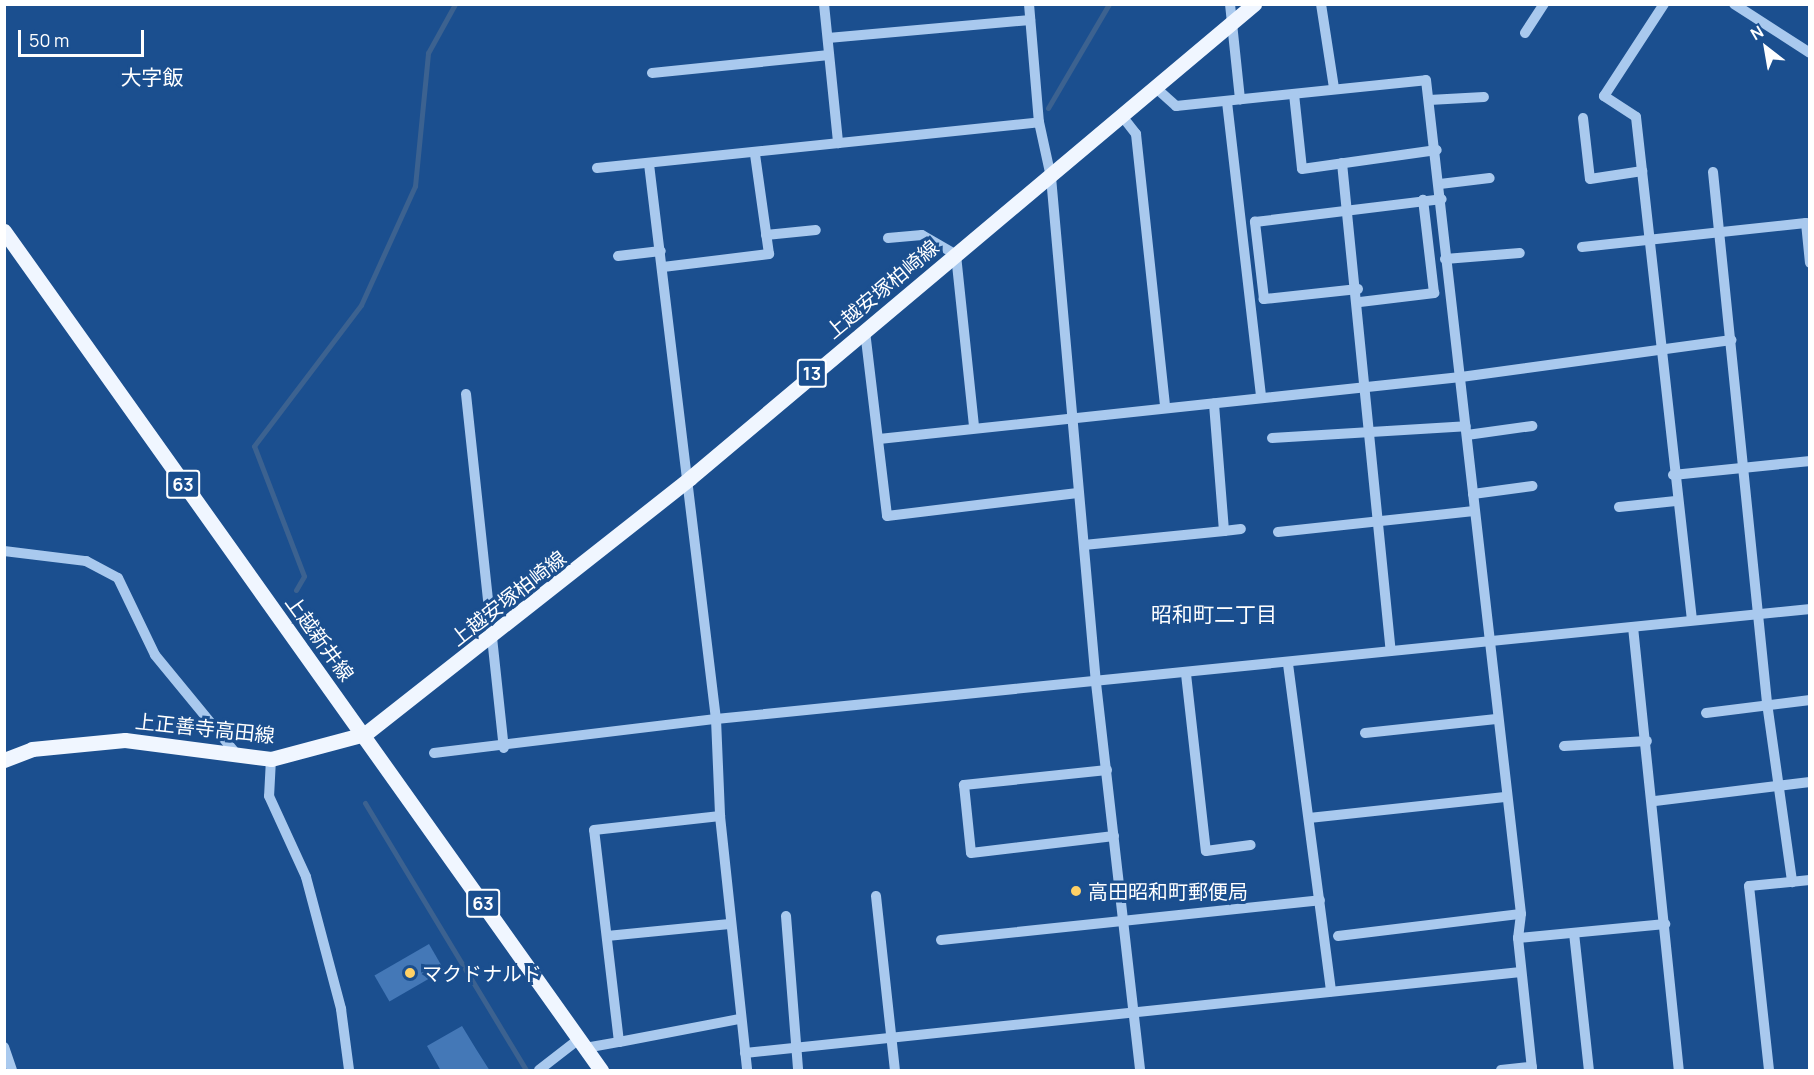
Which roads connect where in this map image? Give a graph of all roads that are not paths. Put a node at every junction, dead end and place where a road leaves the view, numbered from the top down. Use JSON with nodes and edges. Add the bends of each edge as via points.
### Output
{"nodes":[{"id":1,"x":824,"y":4,"type":"edge"},
{"id":2,"x":1029,"y":4,"type":"edge"},
{"id":3,"x":1230,"y":4,"type":"edge"},
{"id":4,"x":1254,"y":4,"type":"edge"},
{"id":5,"x":1321,"y":4,"type":"edge"},
{"id":6,"x":1544,"y":4,"type":"edge"},
{"id":7,"x":1664,"y":4,"type":"edge"},
{"id":8,"x":1734,"y":4,"type":"edge"},
{"id":9,"x":1030,"y":20,"type":"junction"},
{"id":10,"x":1232,"y":21,"type":"junction"},
{"id":11,"x":1525,"y":33,"type":"dead end"},
{"id":12,"x":828,"y":38,"type":"junction"},
{"id":13,"x":1809,"y":53,"type":"edge"},
{"id":14,"x":829,"y":55,"type":"junction"},
{"id":15,"x":652,"y":73,"type":"dead end"},
{"id":16,"x":1156,"y":88,"type":"junction"},
{"id":17,"x":1334,"y":88,"type":"junction"},
{"id":18,"x":1294,"y":94,"type":"junction"},
{"id":19,"x":1484,"y":97,"type":"dead end"},
{"id":20,"x":1240,"y":99,"type":"junction"},
{"id":21,"x":1429,"y":100,"type":"junction"},
{"id":22,"x":1227,"y":102,"type":"junction"},
{"id":23,"x":1122,"y":116,"type":"junction"},
{"id":24,"x":1583,"y":118,"type":"dead end"},
{"id":25,"x":1039,"y":122,"type":"junction"},
{"id":26,"x":838,"y":143,"type":"junction"},
{"id":27,"x":1437,"y":150,"type":"junction"},
{"id":28,"x":755,"y":154,"type":"junction"},
{"id":29,"x":1342,"y":163,"type":"junction"},
{"id":30,"x":649,"y":164,"type":"junction"},
{"id":31,"x":597,"y":168,"type":"dead end"},
{"id":32,"x":1642,"y":171,"type":"junction"},
{"id":33,"x":1713,"y":172,"type":"dead end"},
{"id":34,"x":1051,"y":177,"type":"junction"},
{"id":35,"x":1490,"y":178,"type":"dead end"},
{"id":36,"x":1440,"y":184,"type":"junction"},
{"id":37,"x":1442,"y":198,"type":"junction"},
{"id":38,"x":1423,"y":200,"type":"junction"},
{"id":39,"x":1348,"y":211,"type":"junction"},
{"id":40,"x":816,"y":230,"type":"dead end"},
{"id":41,"x":4,"y":231,"type":"edge"},
{"id":42,"x":1718,"y":234,"type":"junction"},
{"id":43,"x":766,"y":235,"type":"junction"},
{"id":44,"x":888,"y":238,"type":"dead end"},
{"id":45,"x":1650,"y":239,"type":"junction"},
{"id":46,"x":1582,"y":247,"type":"dead end"},
{"id":47,"x":661,"y":251,"type":"junction"},
{"id":48,"x":1520,"y":253,"type":"dead end"},
{"id":49,"x":956,"y":255,"type":"junction"},
{"id":50,"x":618,"y":256,"type":"dead end"},
{"id":51,"x":1445,"y":259,"type":"junction"},
{"id":52,"x":1809,"y":263,"type":"edge"},
{"id":53,"x":663,"y":267,"type":"junction"},
{"id":54,"x":1358,"y":289,"type":"junction"},
{"id":55,"x":1360,"y":302,"type":"junction"},
{"id":56,"x":865,"y":331,"type":"junction"},
{"id":57,"x":1731,"y":340,"type":"junction"},
{"id":58,"x":1660,"y":352,"type":"junction"},
{"id":59,"x":1461,"y":376,"type":"junction"},
{"id":60,"x":1368,"y":386,"type":"junction"},
{"id":61,"x":466,"y":394,"type":"dead end"},
{"id":62,"x":1261,"y":395,"type":"junction"},
{"id":63,"x":1214,"y":403,"type":"junction"},
{"id":64,"x":1166,"y":406,"type":"junction"},
{"id":65,"x":1071,"y":418,"type":"junction"},
{"id":66,"x":1532,"y":426,"type":"dead end"},
{"id":67,"x":974,"y":427,"type":"junction"},
{"id":68,"x":1466,"y":431,"type":"junction"},
{"id":69,"x":1372,"y":433,"type":"junction"},
{"id":70,"x":1272,"y":438,"type":"dead end"},
{"id":71,"x":879,"y":439,"type":"junction"},
{"id":72,"x":1809,"y":461,"type":"edge"},
{"id":73,"x":1742,"y":467,"type":"junction"},
{"id":74,"x":1673,"y":475,"type":"junction"},
{"id":75,"x":690,"y":478,"type":"junction"},
{"id":76,"x":1532,"y":486,"type":"dead end"},
{"id":77,"x":1078,"y":493,"type":"junction"},
{"id":78,"x":1473,"y":494,"type":"junction"},
{"id":79,"x":1676,"y":501,"type":"junction"},
{"id":80,"x":1619,"y":507,"type":"dead end"},
{"id":81,"x":1474,"y":512,"type":"junction"},
{"id":82,"x":1381,"y":522,"type":"junction"},
{"id":83,"x":1241,"y":529,"type":"dead end"},
{"id":84,"x":1224,"y":531,"type":"junction"},
{"id":85,"x":1278,"y":532,"type":"dead end"},
{"id":86,"x":1084,"y":545,"type":"junction"},
{"id":87,"x":4,"y":551,"type":"edge"},
{"id":88,"x":1809,"y":609,"type":"edge"},
{"id":89,"x":1760,"y":613,"type":"junction"},
{"id":90,"x":1692,"y":620,"type":"junction"},
{"id":91,"x":1633,"y":627,"type":"junction"},
{"id":92,"x":490,"y":640,"type":"junction"},
{"id":93,"x":1488,"y":642,"type":"junction"},
{"id":94,"x":1390,"y":651,"type":"junction"},
{"id":95,"x":1288,"y":664,"type":"junction"},
{"id":96,"x":1186,"y":674,"type":"junction"},
{"id":97,"x":1096,"y":683,"type":"junction"},
{"id":98,"x":1809,"y":700,"type":"edge"},
{"id":99,"x":1767,"y":704,"type":"junction"},
{"id":100,"x":1706,"y":713,"type":"dead end"},
{"id":101,"x":716,"y":719,"type":"junction"},
{"id":102,"x":1496,"y":719,"type":"junction"},
{"id":103,"x":364,"y":734,"type":"junction"},
{"id":104,"x":1365,"y":734,"type":"dead end"},
{"id":105,"x":1647,"y":741,"type":"junction"},
{"id":106,"x":1564,"y":746,"type":"dead end"},
{"id":107,"x":504,"y":748,"type":"junction"},
{"id":108,"x":434,"y":753,"type":"dead end"},
{"id":109,"x":237,"y":755,"type":"junction"},
{"id":110,"x":271,"y":759,"type":"junction"},
{"id":111,"x":4,"y":760,"type":"edge"},
{"id":112,"x":1107,"y":770,"type":"junction"},
{"id":113,"x":1809,"y":782,"type":"edge"},
{"id":114,"x":1780,"y":784,"type":"junction"},
{"id":115,"x":1505,"y":797,"type":"junction"},
{"id":116,"x":1654,"y":801,"type":"junction"},
{"id":117,"x":720,"y":816,"type":"junction"},
{"id":118,"x":1309,"y":818,"type":"junction"},
{"id":119,"x":1114,"y":836,"type":"junction"},
{"id":120,"x":1251,"y":845,"type":"dead end"},
{"id":121,"x":1809,"y":880,"type":"edge"},
{"id":122,"x":1792,"y":882,"type":"junction"},
{"id":123,"x":876,"y":896,"type":"dead end"},
{"id":124,"x":1320,"y":900,"type":"junction"},
{"id":125,"x":1521,"y":914,"type":"junction"},
{"id":126,"x":786,"y":916,"type":"dead end"},
{"id":127,"x":1125,"y":919,"type":"junction"},
{"id":128,"x":729,"y":924,"type":"junction"},
{"id":129,"x":1665,"y":924,"type":"junction"},
{"id":130,"x":1574,"y":933,"type":"junction"},
{"id":131,"x":607,"y":936,"type":"junction"},
{"id":132,"x":1338,"y":936,"type":"dead end"},
{"id":133,"x":1518,"y":938,"type":"junction"},
{"id":134,"x":941,"y":940,"type":"dead end"},
{"id":135,"x":1521,"y":972,"type":"junction"},
{"id":136,"x":1331,"y":992,"type":"junction"},
{"id":137,"x":1134,"y":1016,"type":"junction"},
{"id":138,"x":740,"y":1019,"type":"junction"},
{"id":139,"x":892,"y":1041,"type":"junction"},
{"id":140,"x":619,"y":1042,"type":"junction"},
{"id":141,"x":582,"y":1043,"type":"junction"},
{"id":142,"x":4,"y":1047,"type":"edge"},
{"id":143,"x":797,"y":1049,"type":"junction"},
{"id":144,"x":745,"y":1053,"type":"junction"},
{"id":145,"x":1532,"y":1069,"type":"edge"},
{"id":146,"x":12,"y":1071,"type":"edge"},
{"id":147,"x":349,"y":1071,"type":"edge"},
{"id":148,"x":539,"y":1071,"type":"edge"},
{"id":149,"x":602,"y":1071,"type":"edge"},
{"id":150,"x":747,"y":1071,"type":"edge"},
{"id":151,"x":798,"y":1071,"type":"edge"},
{"id":152,"x":895,"y":1071,"type":"edge"},
{"id":153,"x":1140,"y":1071,"type":"edge"},
{"id":154,"x":1501,"y":1071,"type":"edge"},
{"id":155,"x":1589,"y":1071,"type":"edge"},
{"id":156,"x":1679,"y":1071,"type":"edge"},
{"id":157,"x":1769,"y":1071,"type":"edge"}],
"edges":[{"from":1,"to":12,"type":"street"},
{"from":2,"to":9,"type":"street"},
{"from":3,"to":10,"type":"street"},
{"from":4,"to":10,"type":"main road","name":"上越安塚柏崎線","number":"13"},
{"from":5,"to":17,"type":"street"},
{"from":6,"to":11,"type":"street"},
{"from":7,"to":32,"type":"street","via":[[1604,96],[1636,117]]},
{"from":8,"to":13,"type":"street"},
{"from":9,"to":12,"type":"street"},
{"from":9,"to":25,"type":"street"},
{"from":10,"to":16,"type":"main road","name":"上越安塚柏崎線","number":"13"},
{"from":10,"to":20,"type":"street"},
{"from":12,"to":14,"type":"street"},
{"from":14,"to":15,"type":"street"},
{"from":14,"to":26,"type":"street"},
{"from":16,"to":22,"type":"street","via":[[1176,106]]},
{"from":16,"to":23,"type":"main road","name":"上越安塚柏崎線","number":"13"},
{"from":17,"to":18,"type":"street"},
{"from":17,"to":21,"type":"street","via":[[1426,80]]},
{"from":18,"to":20,"type":"street"},
{"from":18,"to":29,"type":"street","via":[[1302,169]]},
{"from":19,"to":21,"type":"street"},
{"from":20,"to":22,"type":"street"},
{"from":21,"to":27,"type":"street"},
{"from":22,"to":62,"type":"street"},
{"from":23,"to":34,"type":"main road","name":"上越安塚柏崎線","number":"13"},
{"from":23,"to":64,"type":"street","via":[[1136,134]]},
{"from":24,"to":32,"type":"street","via":[[1590,178]]},
{"from":25,"to":26,"type":"street"},
{"from":25,"to":34,"type":"street"},
{"from":26,"to":28,"type":"street"},
{"from":27,"to":29,"type":"street"},
{"from":27,"to":36,"type":"street"},
{"from":28,"to":30,"type":"street"},
{"from":28,"to":43,"type":"street"},
{"from":29,"to":39,"type":"street"},
{"from":30,"to":31,"type":"street"},
{"from":30,"to":47,"type":"street"},
{"from":32,"to":45,"type":"street"},
{"from":33,"to":42,"type":"street"},
{"from":34,"to":49,"type":"main road","name":"上越安塚柏崎線","number":"13"},
{"from":34,"to":65,"type":"street"},
{"from":35,"to":36,"type":"street"},
{"from":36,"to":37,"type":"street"},
{"from":37,"to":38,"type":"street"},
{"from":37,"to":51,"type":"street"},
{"from":38,"to":39,"type":"street"},
{"from":38,"to":55,"type":"street","via":[[1434,293]]},
{"from":39,"to":54,"type":"street"},
{"from":39,"to":54,"type":"street","via":[[1255,222],[1264,299]]},
{"from":40,"to":43,"type":"street"},
{"from":41,"to":103,"type":"main road","name":"上越新井線","number":"63"},
{"from":42,"to":45,"type":"street"},
{"from":42,"to":52,"type":"street","via":[[1806,223]]},
{"from":42,"to":57,"type":"street"},
{"from":43,"to":53,"type":"street","via":[[769,254]]},
{"from":44,"to":49,"type":"street","via":[[922,235]]},
{"from":45,"to":46,"type":"street"},
{"from":45,"to":58,"type":"street"},
{"from":47,"to":50,"type":"street"},
{"from":47,"to":53,"type":"street"},
{"from":48,"to":51,"type":"street"},
{"from":49,"to":56,"type":"main road","name":"上越安塚柏崎線","number":"13"},
{"from":49,"to":67,"type":"street"},
{"from":51,"to":59,"type":"street"},
{"from":53,"to":75,"type":"street"},
{"from":54,"to":55,"type":"street"},
{"from":55,"to":60,"type":"street"},
{"from":56,"to":71,"type":"street"},
{"from":56,"to":75,"type":"main road","name":"上越安塚柏崎線","number":"13"},
{"from":57,"to":58,"type":"street"},
{"from":57,"to":73,"type":"street"},
{"from":58,"to":59,"type":"street"},
{"from":58,"to":74,"type":"street"},
{"from":59,"to":60,"type":"street"},
{"from":59,"to":68,"type":"street"},
{"from":60,"to":62,"type":"street"},
{"from":60,"to":69,"type":"street"},
{"from":61,"to":92,"type":"street"},
{"from":62,"to":63,"type":"street"},
{"from":63,"to":64,"type":"street"},
{"from":63,"to":84,"type":"street"},
{"from":64,"to":65,"type":"street"},
{"from":65,"to":67,"type":"street"},
{"from":65,"to":77,"type":"street"},
{"from":66,"to":68,"type":"street"},
{"from":67,"to":71,"type":"street"},
{"from":68,"to":69,"type":"street"},
{"from":68,"to":78,"type":"street"},
{"from":69,"to":70,"type":"street"},
{"from":69,"to":82,"type":"street"},
{"from":71,"to":77,"type":"street","via":[[887,516]]},
{"from":72,"to":73,"type":"street"},
{"from":73,"to":74,"type":"street"},
{"from":73,"to":89,"type":"street"},
{"from":74,"to":79,"type":"street"},
{"from":75,"to":92,"type":"main road","name":"上越安塚柏崎線","number":"13"},
{"from":75,"to":101,"type":"street"},
{"from":76,"to":78,"type":"street"},
{"from":77,"to":86,"type":"street"},
{"from":78,"to":81,"type":"street"},
{"from":79,"to":80,"type":"street"},
{"from":79,"to":90,"type":"street"},
{"from":81,"to":82,"type":"street"},
{"from":81,"to":93,"type":"street"},
{"from":82,"to":85,"type":"street"},
{"from":82,"to":94,"type":"street"},
{"from":83,"to":84,"type":"street"},
{"from":84,"to":86,"type":"street"},
{"from":86,"to":97,"type":"street"},
{"from":87,"to":109,"type":"street","via":[[86,561],[118,578],[154,655]]},
{"from":88,"to":89,"type":"street"},
{"from":89,"to":90,"type":"street"},
{"from":89,"to":99,"type":"street"},
{"from":90,"to":91,"type":"street"},
{"from":91,"to":93,"type":"street"},
{"from":91,"to":105,"type":"street"},
{"from":92,"to":103,"type":"main road","name":"上越安塚柏崎線","number":"13"},
{"from":92,"to":107,"type":"street"},
{"from":93,"to":94,"type":"street"},
{"from":93,"to":102,"type":"street"},
{"from":94,"to":95,"type":"street"},
{"from":95,"to":96,"type":"street"},
{"from":95,"to":118,"type":"street"},
{"from":96,"to":97,"type":"street"},
{"from":96,"to":120,"type":"street","via":[[1206,851]]},
{"from":97,"to":101,"type":"street"},
{"from":97,"to":112,"type":"street"},
{"from":98,"to":99,"type":"street"},
{"from":99,"to":100,"type":"street"},
{"from":99,"to":114,"type":"street"},
{"from":101,"to":107,"type":"street"},
{"from":101,"to":117,"type":"street"},
{"from":102,"to":104,"type":"street"},
{"from":102,"to":115,"type":"street"},
{"from":103,"to":110,"type":"main road","name":"上正善寺高田線"},
{"from":103,"to":141,"type":"main road","name":"上越新井線","number":"63"},
{"from":105,"to":106,"type":"street"},
{"from":105,"to":116,"type":"street"},
{"from":107,"to":108,"type":"street"},
{"from":109,"to":110,"type":"main road","name":"上正善寺高田線"},
{"from":109,"to":111,"type":"main road","name":"上正善寺高田線","via":[[125,740],[33,749]]},
{"from":110,"to":147,"type":"street","via":[[269,796],[306,878],[341,1009]]},
{"from":112,"to":119,"type":"street"},
{"from":112,"to":119,"type":"street","via":[[964,785],[971,853]]},
{"from":113,"to":114,"type":"street"},
{"from":114,"to":116,"type":"street"},
{"from":114,"to":122,"type":"street"},
{"from":115,"to":118,"type":"street"},
{"from":115,"to":125,"type":"street"},
{"from":116,"to":129,"type":"street"},
{"from":117,"to":128,"type":"street"},
{"from":117,"to":131,"type":"street","via":[[594,830]]},
{"from":118,"to":124,"type":"street"},
{"from":119,"to":127,"type":"street"},
{"from":121,"to":122,"type":"street"},
{"from":122,"to":157,"type":"street","via":[[1749,886]]},
{"from":123,"to":139,"type":"street"},
{"from":124,"to":127,"type":"street"},
{"from":124,"to":136,"type":"street"},
{"from":125,"to":132,"type":"street"},
{"from":125,"to":133,"type":"street"},
{"from":126,"to":143,"type":"street"},
{"from":127,"to":134,"type":"street"},
{"from":127,"to":137,"type":"street"},
{"from":128,"to":131,"type":"street"},
{"from":128,"to":138,"type":"street"},
{"from":129,"to":130,"type":"street"},
{"from":129,"to":156,"type":"street"},
{"from":130,"to":133,"type":"street"},
{"from":130,"to":155,"type":"street"},
{"from":131,"to":140,"type":"street"},
{"from":133,"to":135,"type":"street"},
{"from":135,"to":136,"type":"street"},
{"from":135,"to":145,"type":"street"},
{"from":136,"to":137,"type":"street"},
{"from":137,"to":139,"type":"street"},
{"from":137,"to":153,"type":"street"},
{"from":138,"to":140,"type":"street"},
{"from":138,"to":144,"type":"street"},
{"from":139,"to":143,"type":"street"},
{"from":139,"to":152,"type":"street"},
{"from":140,"to":141,"type":"street"},
{"from":141,"to":148,"type":"street"},
{"from":141,"to":149,"type":"main road","name":"上越新井線","number":"63"},
{"from":142,"to":146,"type":"street"},
{"from":143,"to":144,"type":"street"},
{"from":143,"to":151,"type":"street"},
{"from":144,"to":150,"type":"street"},
{"from":145,"to":154,"type":"street"}]}
